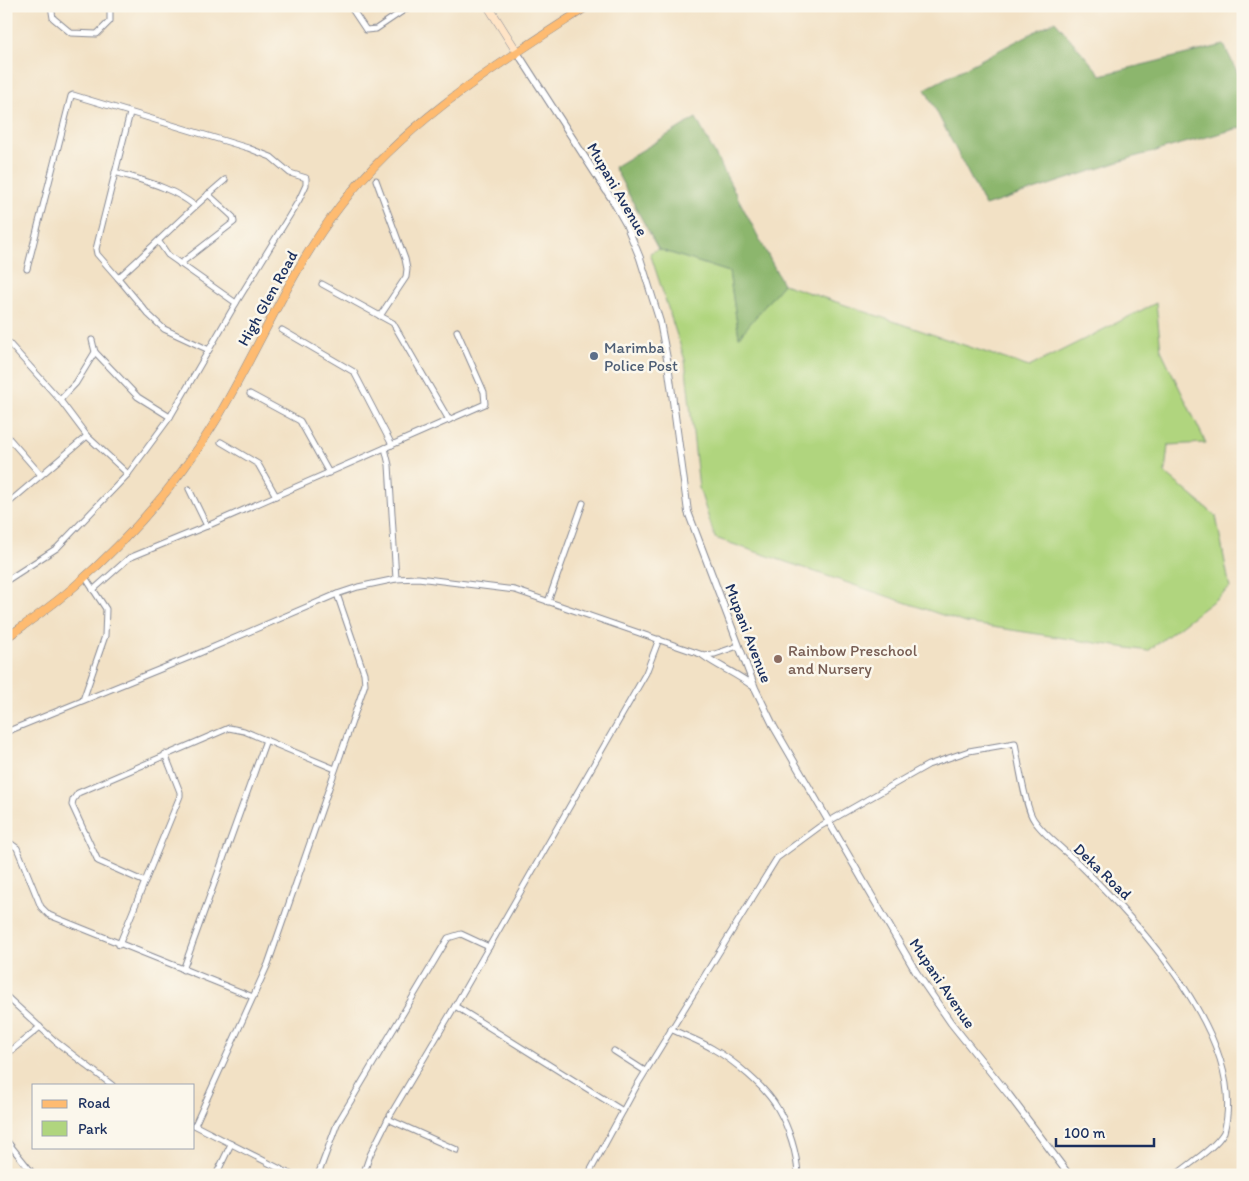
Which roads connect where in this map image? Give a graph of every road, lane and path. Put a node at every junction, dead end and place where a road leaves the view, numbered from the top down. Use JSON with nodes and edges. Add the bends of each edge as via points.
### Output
{"nodes":[{"id":1,"x":51,"y":6,"type":"edge"},
{"id":2,"x":110,"y":6,"type":"edge"},
{"id":3,"x":350,"y":6,"type":"edge"},
{"id":4,"x":410,"y":6,"type":"edge"},
{"id":5,"x":488,"y":6,"type":"edge"},
{"id":6,"x":588,"y":6,"type":"edge"},
{"id":7,"x":517,"y":52,"type":"junction"},
{"id":8,"x":130,"y":113,"type":"junction"},
{"id":9,"x":115,"y":172,"type":"junction"},
{"id":10,"x":225,"y":180,"type":"dead end"},
{"id":11,"x":376,"y":180,"type":"dead end"},
{"id":12,"x":208,"y":194,"type":"junction"},
{"id":13,"x":195,"y":206,"type":"junction"},
{"id":14,"x":159,"y":242,"type":"junction"},
{"id":15,"x":180,"y":264,"type":"junction"},
{"id":16,"x":26,"y":270,"type":"dead end"},
{"id":17,"x":118,"y":278,"type":"junction"},
{"id":18,"x":322,"y":284,"type":"dead end"},
{"id":19,"x":236,"y":303,"type":"junction"},
{"id":20,"x":380,"y":316,"type":"junction"},
{"id":21,"x":282,"y":330,"type":"dead end"},
{"id":22,"x":457,"y":331,"type":"dead end"},
{"id":23,"x":6,"y":340,"type":"edge"},
{"id":24,"x":92,"y":340,"type":"dead end"},
{"id":25,"x":209,"y":350,"type":"junction"},
{"id":26,"x":94,"y":352,"type":"junction"},
{"id":27,"x":250,"y":394,"type":"dead end"},
{"id":28,"x":60,"y":400,"type":"junction"},
{"id":29,"x":170,"y":417,"type":"junction"},
{"id":30,"x":448,"y":420,"type":"junction"},
{"id":31,"x":6,"y":435,"type":"edge"},
{"id":32,"x":87,"y":436,"type":"junction"},
{"id":33,"x":220,"y":442,"type":"dead end"},
{"id":34,"x":392,"y":445,"type":"junction"},
{"id":35,"x":385,"y":448,"type":"junction"},
{"id":36,"x":329,"y":473,"type":"junction"},
{"id":37,"x":128,"y":474,"type":"junction"},
{"id":38,"x":41,"y":475,"type":"junction"},
{"id":39,"x":189,"y":490,"type":"dead end"},
{"id":40,"x":276,"y":496,"type":"junction"},
{"id":41,"x":583,"y":503,"type":"dead end"},
{"id":42,"x":6,"y":505,"type":"edge"},
{"id":43,"x":207,"y":526,"type":"junction"},
{"id":44,"x":85,"y":577,"type":"junction"},
{"id":45,"x":396,"y":579,"type":"junction"},
{"id":46,"x":6,"y":581,"type":"edge"},
{"id":47,"x":93,"y":590,"type":"junction"},
{"id":48,"x":337,"y":594,"type":"junction"},
{"id":49,"x":548,"y":602,"type":"junction"},
{"id":50,"x":6,"y":638,"type":"edge"},
{"id":51,"x":659,"y":639,"type":"junction"},
{"id":52,"x":738,"y":646,"type":"junction"},
{"id":53,"x":702,"y":655,"type":"junction"},
{"id":54,"x":755,"y":688,"type":"junction"},
{"id":55,"x":84,"y":700,"type":"junction"},
{"id":56,"x":6,"y":732,"type":"edge"},
{"id":57,"x":266,"y":740,"type":"junction"},
{"id":58,"x":165,"y":754,"type":"junction"},
{"id":59,"x":335,"y":769,"type":"junction"},
{"id":60,"x":829,"y":822,"type":"junction"},
{"id":61,"x":6,"y":840,"type":"edge"},
{"id":62,"x":145,"y":882,"type":"junction"},
{"id":63,"x":119,"y":945,"type":"junction"},
{"id":64,"x":489,"y":947,"type":"junction"},
{"id":65,"x":1164,"y":948,"type":"dead end"},
{"id":66,"x":184,"y":970,"type":"junction"},
{"id":67,"x":6,"y":996,"type":"edge"},
{"id":68,"x":253,"y":997,"type":"junction"},
{"id":69,"x":455,"y":1006,"type":"junction"},
{"id":70,"x":40,"y":1027,"type":"junction"},
{"id":71,"x":671,"y":1029,"type":"junction"},
{"id":72,"x":614,"y":1051,"type":"dead end"},
{"id":73,"x":6,"y":1055,"type":"edge"},
{"id":74,"x":645,"y":1071,"type":"junction"},
{"id":75,"x":111,"y":1084,"type":"edge"},
{"id":76,"x":623,"y":1111,"type":"junction"},
{"id":77,"x":1232,"y":1114,"type":"dead end"},
{"id":78,"x":388,"y":1119,"type":"junction"},
{"id":79,"x":195,"y":1123,"type":"edge"},
{"id":80,"x":195,"y":1126,"type":"edge"},
{"id":81,"x":6,"y":1140,"type":"edge"},
{"id":82,"x":231,"y":1144,"type":"junction"},
{"id":83,"x":457,"y":1150,"type":"dead end"},
{"id":84,"x":34,"y":1175,"type":"edge"},
{"id":85,"x":216,"y":1175,"type":"edge"},
{"id":86,"x":292,"y":1175,"type":"edge"},
{"id":87,"x":318,"y":1175,"type":"edge"},
{"id":88,"x":363,"y":1175,"type":"edge"},
{"id":89,"x":588,"y":1175,"type":"edge"},
{"id":90,"x":798,"y":1175,"type":"edge"},
{"id":91,"x":1069,"y":1175,"type":"edge"},
{"id":92,"x":1176,"y":1175,"type":"edge"}],
"edges":[{"from":1,"to":2,"type":"street","via":[[53,18],[71,33],[97,34],[110,21]]},
{"from":3,"to":4,"type":"street","via":[[366,30],[376,29]]},
{"from":5,"to":7,"type":"main road"},
{"from":6,"to":7,"type":"main road","name":"High Glen Road"},
{"from":7,"to":44,"type":"main road","name":"High Glen Road","via":[[413,129],[340,205],[304,258],[215,422],[176,480],[122,542]]},
{"from":7,"to":52,"type":"street","name":"Mupani Avenue","via":[[613,201],[640,258],[660,322],[668,364],[688,512]]},
{"from":8,"to":9,"type":"street"},
{"from":8,"to":16,"type":"street","via":[[74,95],[70,97]]},
{"from":8,"to":19,"type":"street","via":[[248,148],[270,157],[290,173],[306,178],[299,200]]},
{"from":9,"to":13,"type":"street","via":[[165,188]]},
{"from":9,"to":17,"type":"street","via":[[96,250]]},
{"from":10,"to":12,"type":"street"},
{"from":11,"to":20,"type":"street","via":[[407,269],[406,277]]},
{"from":12,"to":13,"type":"street"},
{"from":12,"to":15,"type":"street","via":[[233,217],[234,222]]},
{"from":13,"to":14,"type":"street"},
{"from":14,"to":15,"type":"street","via":[[164,251]]},
{"from":14,"to":17,"type":"street"},
{"from":15,"to":19,"type":"street"},
{"from":17,"to":25,"type":"street","via":[[164,330]]},
{"from":18,"to":20,"type":"street"},
{"from":19,"to":25,"type":"street"},
{"from":20,"to":30,"type":"street","via":[[393,323]]},
{"from":21,"to":34,"type":"street","via":[[354,372]]},
{"from":22,"to":30,"type":"street","via":[[486,399],[485,404]]},
{"from":23,"to":28,"type":"street"},
{"from":24,"to":26,"type":"street"},
{"from":25,"to":29,"type":"street"},
{"from":26,"to":28,"type":"street","via":[[76,383]]},
{"from":26,"to":29,"type":"street","via":[[138,397]]},
{"from":27,"to":36,"type":"street","via":[[300,421]]},
{"from":28,"to":32,"type":"street"},
{"from":29,"to":37,"type":"street"},
{"from":30,"to":34,"type":"street"},
{"from":31,"to":38,"type":"street"},
{"from":32,"to":37,"type":"street"},
{"from":32,"to":38,"type":"street"},
{"from":33,"to":40,"type":"street","via":[[258,464]]},
{"from":34,"to":35,"type":"street"},
{"from":35,"to":36,"type":"street"},
{"from":35,"to":45,"type":"street","via":[[389,465]]},
{"from":36,"to":40,"type":"street"},
{"from":37,"to":46,"type":"street","via":[[57,548]]},
{"from":38,"to":42,"type":"street"},
{"from":39,"to":43,"type":"street"},
{"from":40,"to":43,"type":"street"},
{"from":41,"to":49,"type":"street"},
{"from":43,"to":47,"type":"street","via":[[129,558]]},
{"from":44,"to":47,"type":"street"},
{"from":44,"to":50,"type":"main road","name":"High Glen Road"},
{"from":45,"to":48,"type":"street"},
{"from":45,"to":49,"type":"street","via":[[418,578],[515,590]]},
{"from":47,"to":55,"type":"street","via":[[106,609],[105,636]]},
{"from":48,"to":55,"type":"street"},
{"from":48,"to":59,"type":"street","via":[[365,684]]},
{"from":49,"to":51,"type":"street"},
{"from":51,"to":53,"type":"street"},
{"from":51,"to":64,"type":"street","via":[[646,673]]},
{"from":52,"to":53,"type":"street"},
{"from":52,"to":54,"type":"street","name":"Mupani Avenue"},
{"from":53,"to":54,"type":"street"},
{"from":54,"to":60,"type":"street","name":"Mupani Avenue","via":[[774,728]]},
{"from":55,"to":56,"type":"street"},
{"from":57,"to":58,"type":"street","via":[[229,728]]},
{"from":57,"to":59,"type":"street"},
{"from":57,"to":66,"type":"street"},
{"from":58,"to":62,"type":"street","via":[[180,796]]},
{"from":58,"to":62,"type":"street","via":[[82,790],[72,805],[98,860]]},
{"from":59,"to":68,"type":"street","via":[[268,964]]},
{"from":60,"to":65,"type":"street","name":"Deka Road","via":[[928,765],[968,751],[1015,742],[1033,819]]},
{"from":60,"to":71,"type":"street","via":[[777,858]]},
{"from":60,"to":91,"type":"street","name":"Mupani Avenue","via":[[951,1023]]},
{"from":61,"to":63,"type":"street","via":[[18,848],[41,907],[49,915]]},
{"from":62,"to":63,"type":"street"},
{"from":63,"to":66,"type":"street"},
{"from":64,"to":69,"type":"street"},
{"from":64,"to":87,"type":"street","via":[[461,934],[448,938],[337,1124]]},
{"from":66,"to":68,"type":"street"},
{"from":67,"to":70,"type":"street"},
{"from":68,"to":79,"type":"street"},
{"from":69,"to":76,"type":"street"},
{"from":69,"to":78,"type":"street"},
{"from":70,"to":73,"type":"street"},
{"from":70,"to":75,"type":"street"},
{"from":71,"to":74,"type":"street"},
{"from":71,"to":90,"type":"street","via":[[713,1049],[760,1086],[778,1107],[790,1136]]},
{"from":72,"to":74,"type":"street"},
{"from":74,"to":76,"type":"street"},
{"from":76,"to":89,"type":"street"},
{"from":77,"to":92,"type":"street","via":[[1220,1139]]},
{"from":78,"to":83,"type":"street"},
{"from":78,"to":88,"type":"street"},
{"from":80,"to":82,"type":"street"},
{"from":81,"to":84,"type":"street"},
{"from":82,"to":85,"type":"street"},
{"from":82,"to":86,"type":"street"}]}
